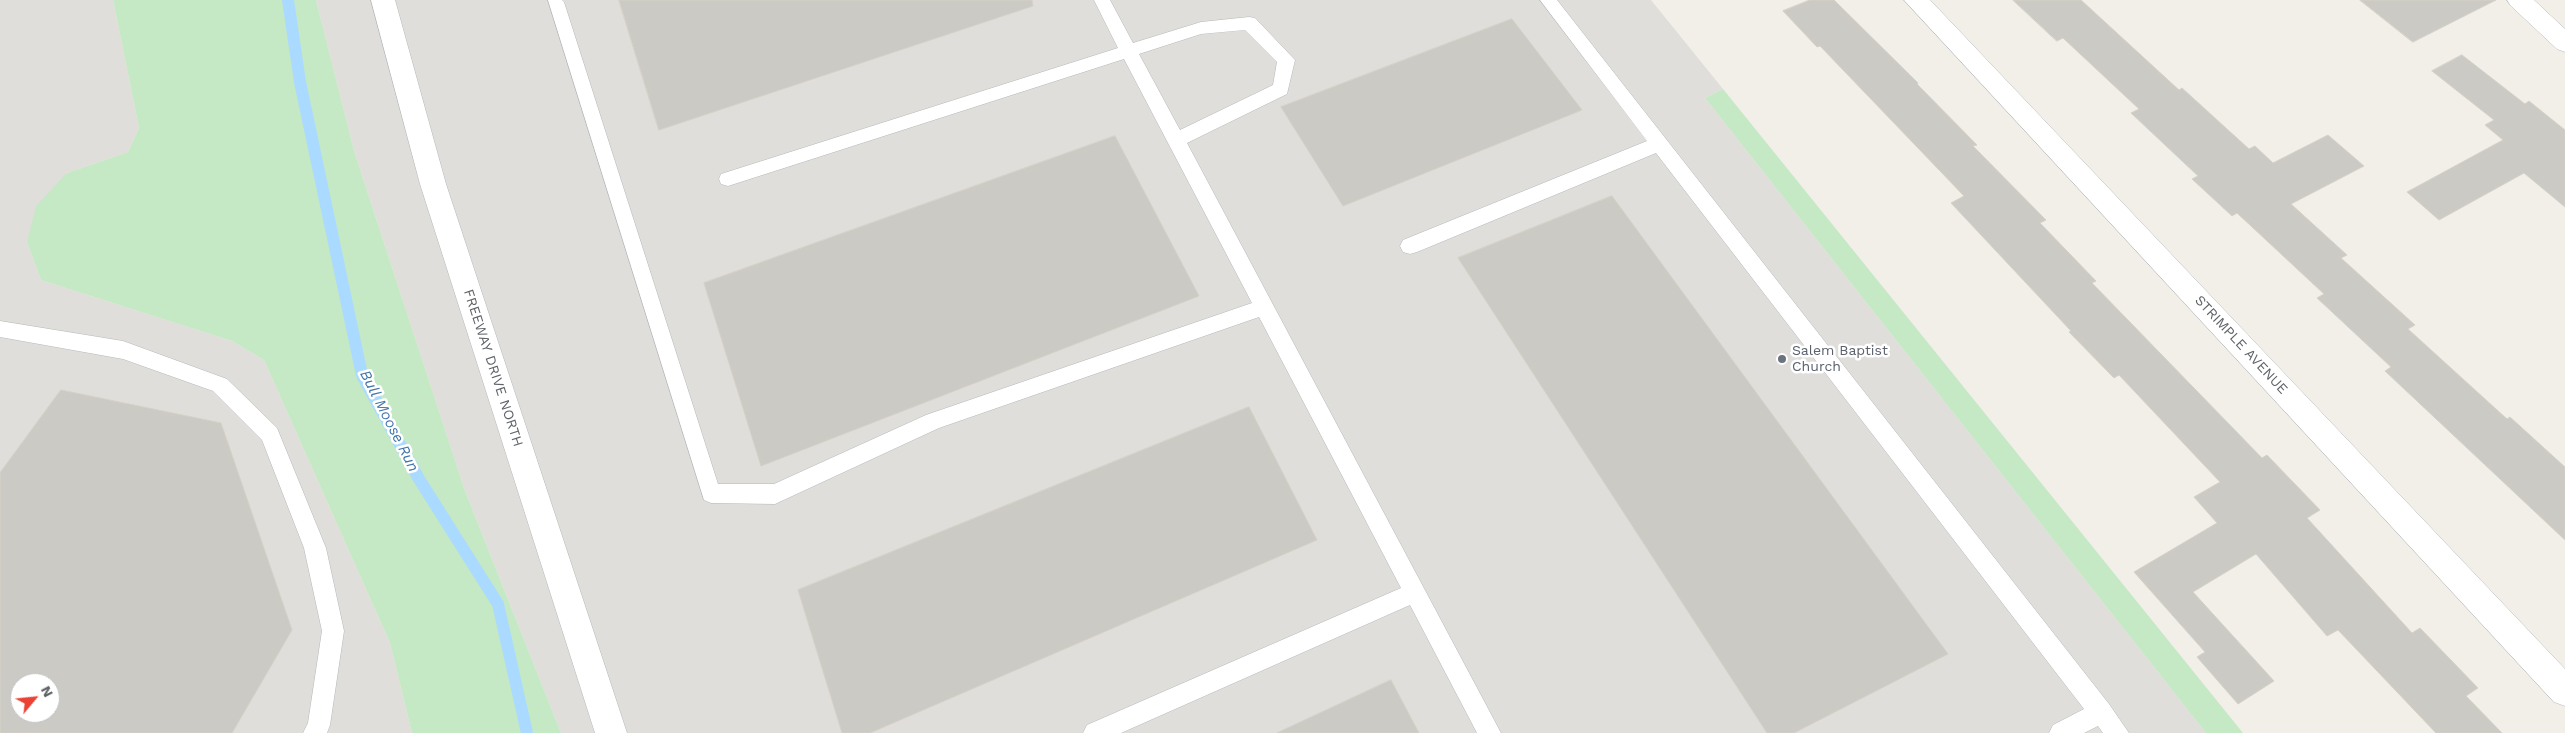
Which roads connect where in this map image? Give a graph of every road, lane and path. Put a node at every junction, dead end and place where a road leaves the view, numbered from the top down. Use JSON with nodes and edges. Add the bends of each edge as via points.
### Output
{"nodes":[{"id":1,"x":383,"y":0,"type":"edge"},
{"id":2,"x":1102,"y":0,"type":"edge"},
{"id":3,"x":1548,"y":0,"type":"edge"},
{"id":4,"x":1916,"y":0,"type":"edge"},
{"id":5,"x":2519,"y":0,"type":"edge"},
{"id":6,"x":555,"y":2,"type":"dead end"},
{"id":7,"x":2565,"y":44,"type":"edge"},
{"id":8,"x":1129,"y":50,"type":"junction"},
{"id":9,"x":1176,"y":140,"type":"junction"},
{"id":10,"x":1660,"y":144,"type":"junction"},
{"id":11,"x":728,"y":179,"type":"dead end"},
{"id":12,"x":1410,"y":246,"type":"dead end"},
{"id":13,"x":1264,"y":307,"type":"junction"},
{"id":14,"x":0,"y":329,"type":"edge"},
{"id":15,"x":1415,"y":592,"type":"junction"},
{"id":16,"x":2565,"y":691,"type":"edge"},
{"id":17,"x":2101,"y":712,"type":"junction"},
{"id":18,"x":315,"y":733,"type":"edge"},
{"id":19,"x":611,"y":733,"type":"edge"},
{"id":20,"x":1096,"y":733,"type":"edge"},
{"id":21,"x":1489,"y":733,"type":"edge"},
{"id":22,"x":2062,"y":733,"type":"edge"},
{"id":23,"x":2117,"y":733,"type":"edge"}],
"edges":[{"from":1,"to":19,"type":"street","name":"FREEWAY DRIVE NORTH","via":[[433,184]]},
{"from":2,"to":8,"type":"lane"},
{"from":3,"to":10,"type":"lane"},
{"from":4,"to":16,"type":"street","name":"STRIMPLE AVENUE"},
{"from":5,"to":7,"type":"street"},
{"from":6,"to":13,"type":"lane","via":[[711,493],[775,494],[932,421]]},
{"from":8,"to":9,"type":"lane"},
{"from":8,"to":9,"type":"lane","via":[[1201,28],[1248,23],[1286,60],[1281,89]]},
{"from":8,"to":11,"type":"lane"},
{"from":9,"to":13,"type":"lane"},
{"from":10,"to":12,"type":"lane"},
{"from":10,"to":17,"type":"lane"},
{"from":13,"to":15,"type":"lane"},
{"from":14,"to":18,"type":"lane","via":[[123,350],[220,385],[270,434],[315,548],[332,631],[319,725]]},
{"from":15,"to":20,"type":"lane"},
{"from":15,"to":21,"type":"lane"},
{"from":17,"to":22,"type":"lane"},
{"from":17,"to":23,"type":"lane"}]}
